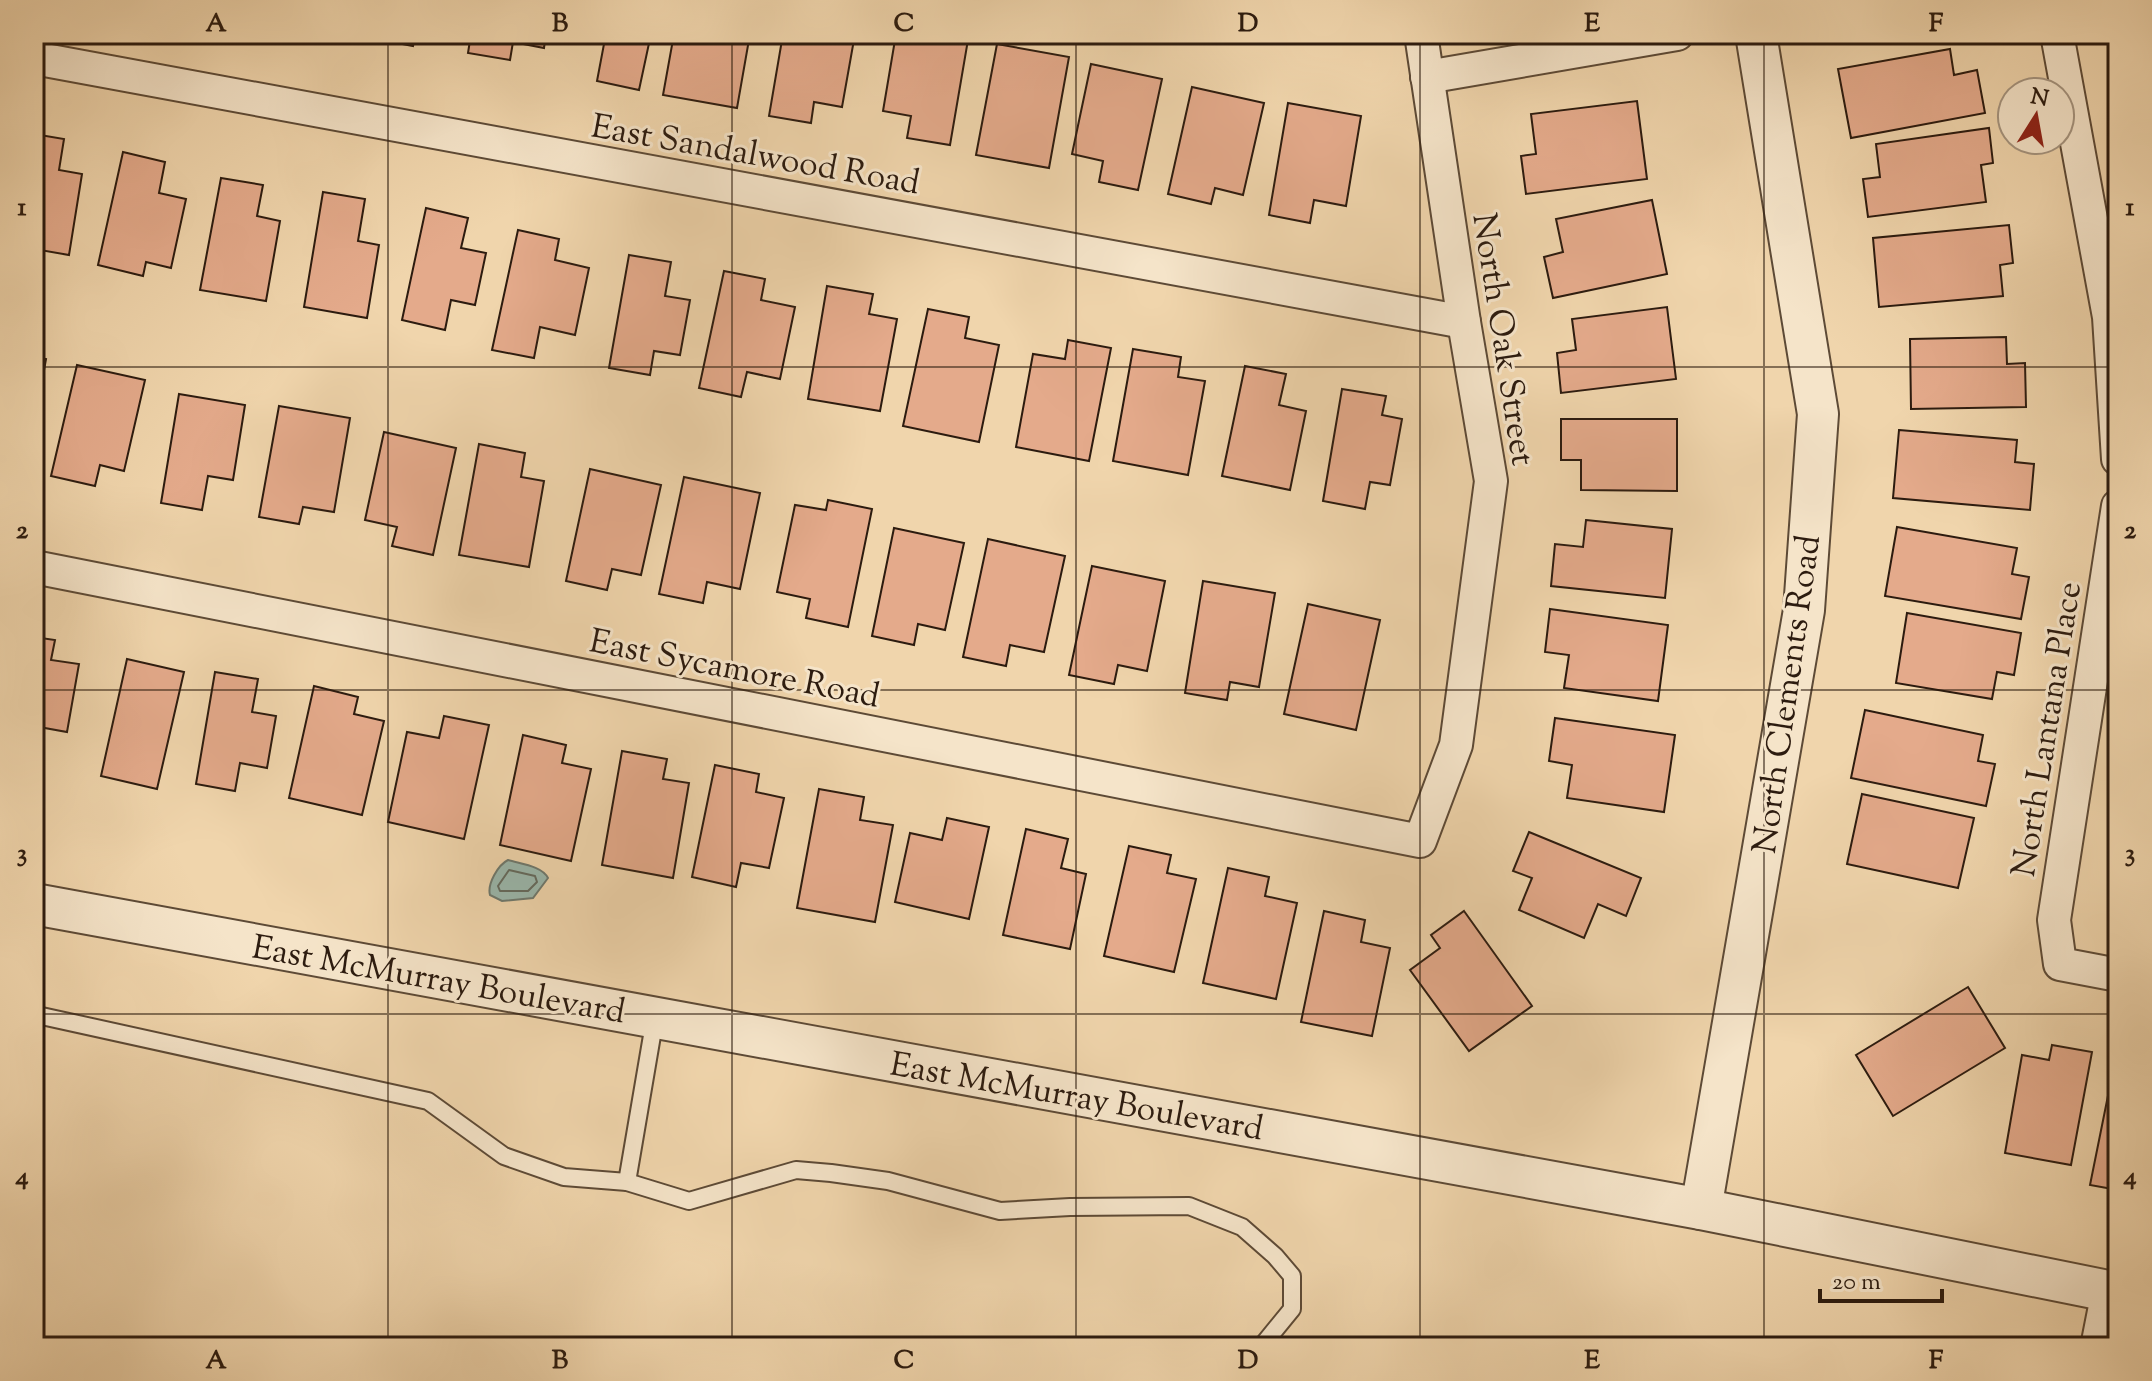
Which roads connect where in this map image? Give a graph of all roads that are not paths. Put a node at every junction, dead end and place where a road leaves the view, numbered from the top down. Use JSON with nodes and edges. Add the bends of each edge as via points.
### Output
{"nodes":[{"id":1,"x":1421,"y":34,"type":"edge"},
{"id":2,"x":1677,"y":34,"type":"edge"},
{"id":3,"x":1756,"y":34,"type":"edge"},
{"id":4,"x":2057,"y":34,"type":"edge"},
{"id":5,"x":34,"y":58,"type":"edge"},
{"id":6,"x":1427,"y":77,"type":"junction"},
{"id":7,"x":1464,"y":322,"type":"junction"},
{"id":8,"x":2118,"y":459,"type":"edge"},
{"id":9,"x":2118,"y":506,"type":"edge"},
{"id":10,"x":34,"y":567,"type":"edge"},
{"id":11,"x":1420,"y":841,"type":"joint"},
{"id":12,"x":34,"y":904,"type":"edge"},
{"id":13,"x":2118,"y":975,"type":"edge"},
{"id":14,"x":34,"y":1016,"type":"edge"},
{"id":15,"x":655,"y":1018,"type":"junction"},
{"id":16,"x":627,"y":1182,"type":"junction"},
{"id":17,"x":1701,"y":1209,"type":"junction"},
{"id":18,"x":2113,"y":1292,"type":"edge"},
{"id":19,"x":1261,"y":1347,"type":"edge"},
{"id":20,"x":2097,"y":1347,"type":"edge"}],
"edges":[{"from":1,"to":6,"type":"street","name":"North Oak Street"},
{"from":2,"to":6,"type":"street"},
{"from":3,"to":17,"type":"street","name":"North Clements Road","via":[[1818,414],[1804,610]]},
{"from":4,"to":8,"type":"street","via":[[2109,317]]},
{"from":5,"to":7,"type":"street","name":"East Sandalwood Road"},
{"from":6,"to":7,"type":"street","name":"North Oak Street"},
{"from":7,"to":11,"type":"street","name":"North Oak Street","via":[[1491,481],[1456,745]]},
{"from":9,"to":13,"type":"street","name":"North Lantana Place","via":[[2054,920],[2060,964]]},
{"from":10,"to":11,"type":"street","name":"East Sycamore Road"},
{"from":12,"to":15,"type":"street","name":"East McMurray Boulevard"},
{"from":14,"to":16,"type":"lane","via":[[428,1101],[504,1156],[564,1177]]},
{"from":15,"to":16,"type":"lane"},
{"from":15,"to":17,"type":"street","name":"East McMurray Boulevard"},
{"from":16,"to":19,"type":"lane","via":[[689,1201],[796,1170],[888,1181],[1000,1211],[1189,1206],[1242,1227],[1292,1276],[1292,1309]]},
{"from":17,"to":18,"type":"street","name":"East McMurray Boulevard"},
{"from":18,"to":20,"type":"street"}]}
